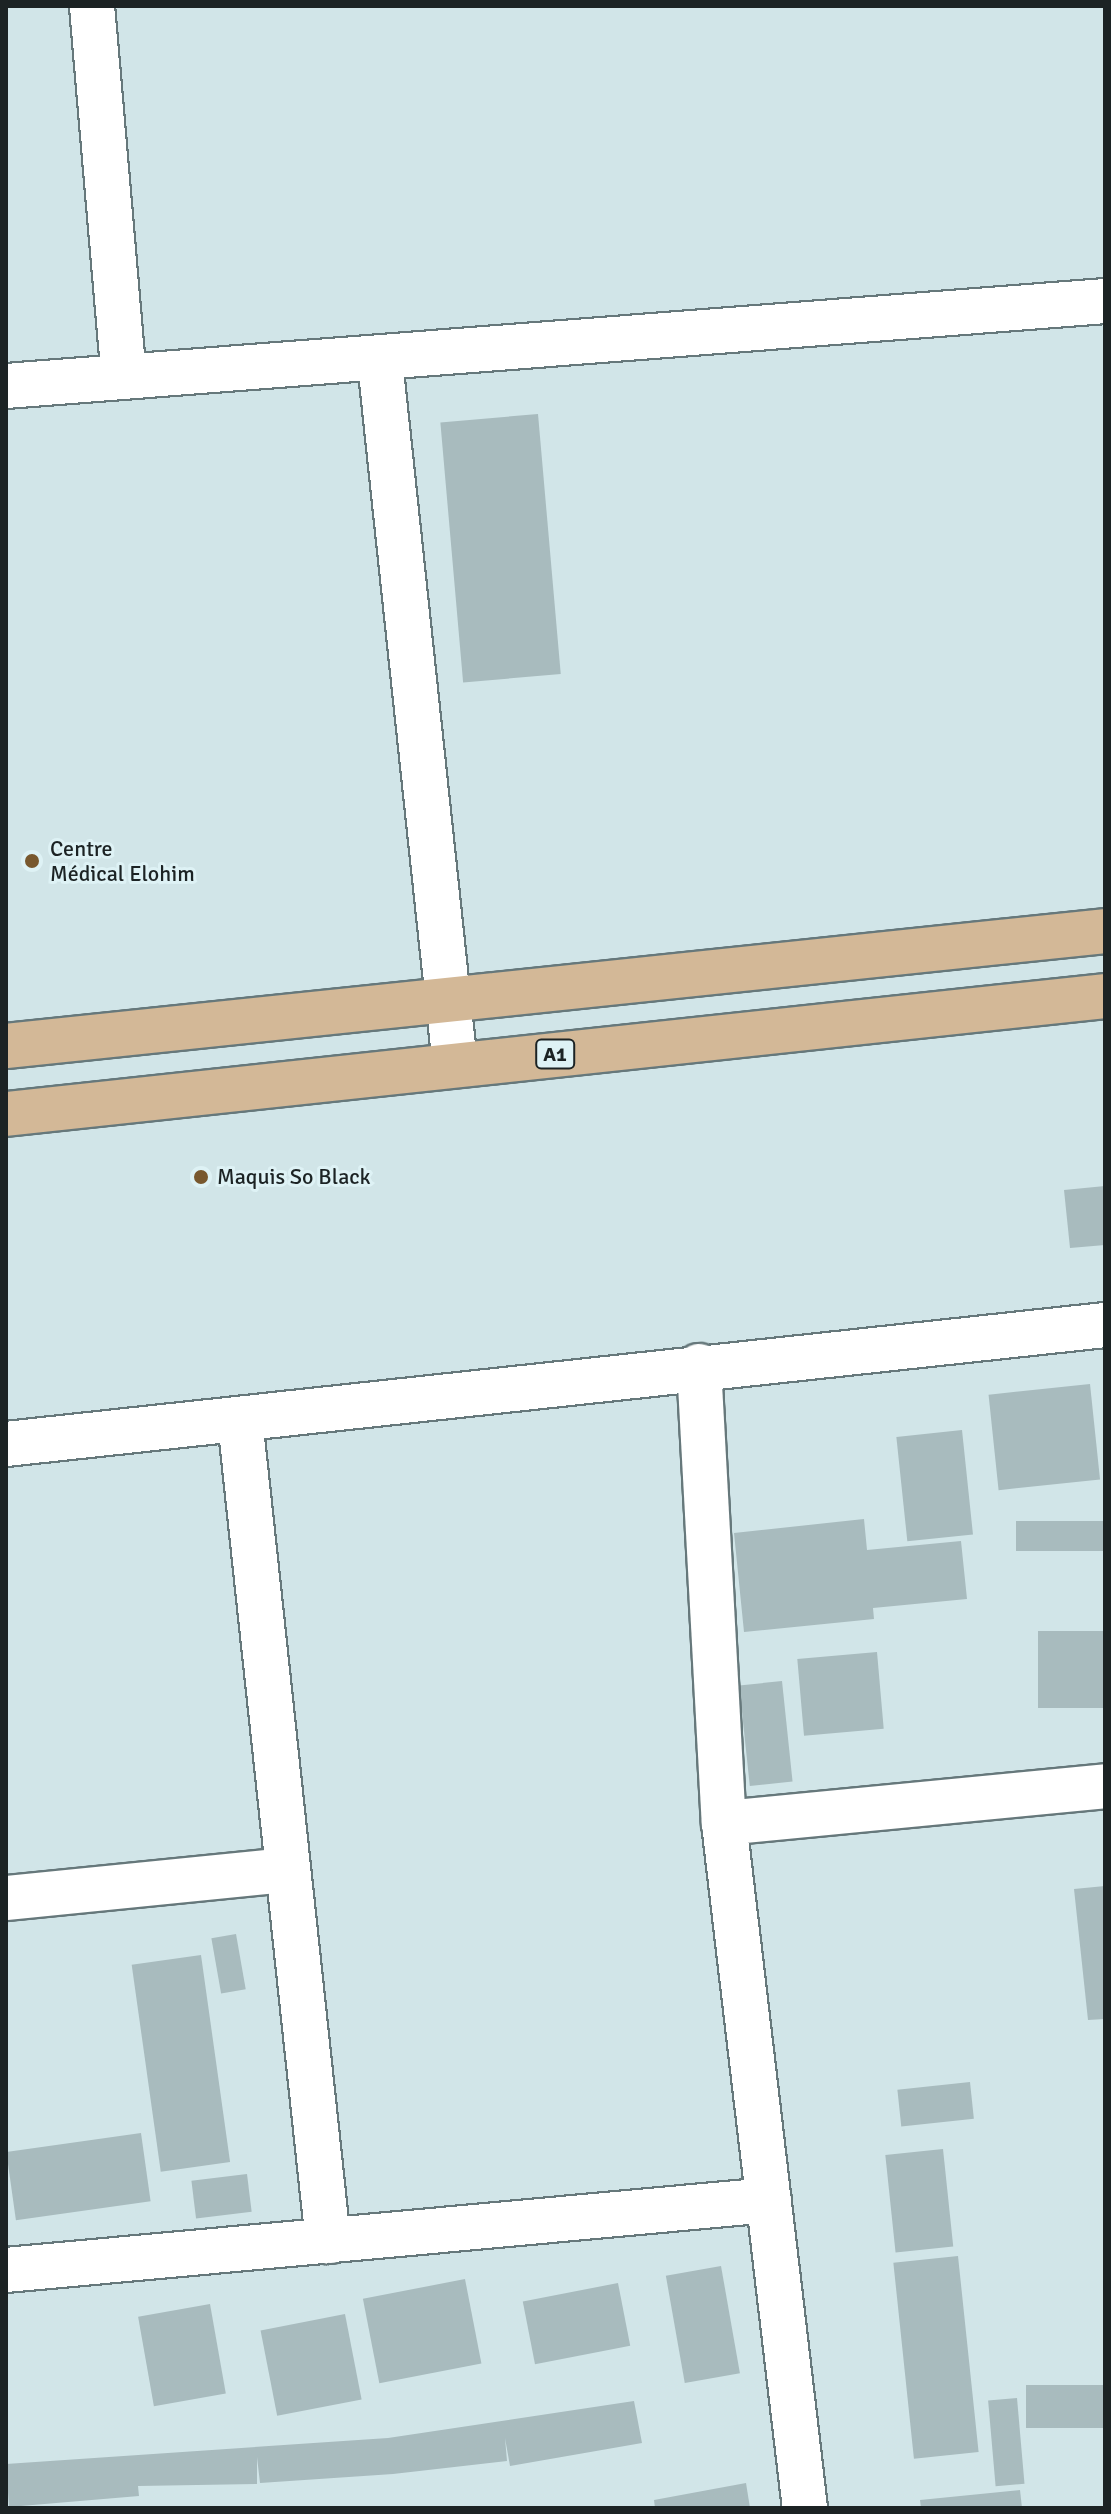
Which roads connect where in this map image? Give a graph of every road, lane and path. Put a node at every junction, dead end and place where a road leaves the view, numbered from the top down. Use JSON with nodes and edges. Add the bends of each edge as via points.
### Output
{"nodes":[{"id":1,"x":92,"y":6,"type":"edge"},
{"id":2,"x":1105,"y":301,"type":"edge"},
{"id":3,"x":380,"y":362,"type":"junction"},
{"id":4,"x":124,"y":377,"type":"junction"},
{"id":5,"x":6,"y":386,"type":"edge"},
{"id":6,"x":1105,"y":931,"type":"edge"},
{"id":7,"x":453,"y":996,"type":"junction"},
{"id":8,"x":1105,"y":996,"type":"edge"},
{"id":9,"x":6,"y":1046,"type":"edge"},
{"id":10,"x":455,"y":1065,"type":"junction"},
{"id":11,"x":6,"y":1114,"type":"edge"},
{"id":12,"x":1105,"y":1325,"type":"edge"},
{"id":13,"x":699,"y":1366,"type":"junction"},
{"id":14,"x":240,"y":1420,"type":"junction"},
{"id":15,"x":6,"y":1444,"type":"edge"},
{"id":16,"x":1105,"y":1786,"type":"edge"},
{"id":17,"x":724,"y":1823,"type":"junction"},
{"id":18,"x":286,"y":1870,"type":"junction"},
{"id":19,"x":6,"y":1898,"type":"edge"},
{"id":20,"x":769,"y":2200,"type":"junction"},
{"id":21,"x":328,"y":2241,"type":"junction"},
{"id":22,"x":6,"y":2270,"type":"edge"},
{"id":23,"x":805,"y":2508,"type":"edge"}],
"edges":[{"from":1,"to":4,"type":"street"},
{"from":2,"to":3,"type":"street"},
{"from":3,"to":4,"type":"street"},
{"from":3,"to":7,"type":"street"},
{"from":4,"to":5,"type":"street"},
{"from":6,"to":7,"type":"main road"},
{"from":7,"to":9,"type":"main road"},
{"from":7,"to":10,"type":"street"},
{"from":8,"to":10,"type":"main road","number":"A1"},
{"from":10,"to":11,"type":"main road","number":"A1"},
{"from":12,"to":13,"type":"street"},
{"from":13,"to":14,"type":"street"},
{"from":13,"to":17,"type":"street"},
{"from":14,"to":15,"type":"street"},
{"from":14,"to":18,"type":"street"},
{"from":16,"to":17,"type":"street"},
{"from":17,"to":20,"type":"street"},
{"from":18,"to":19,"type":"street"},
{"from":18,"to":21,"type":"street"},
{"from":20,"to":21,"type":"street"},
{"from":20,"to":23,"type":"street"},
{"from":21,"to":22,"type":"street"}]}
